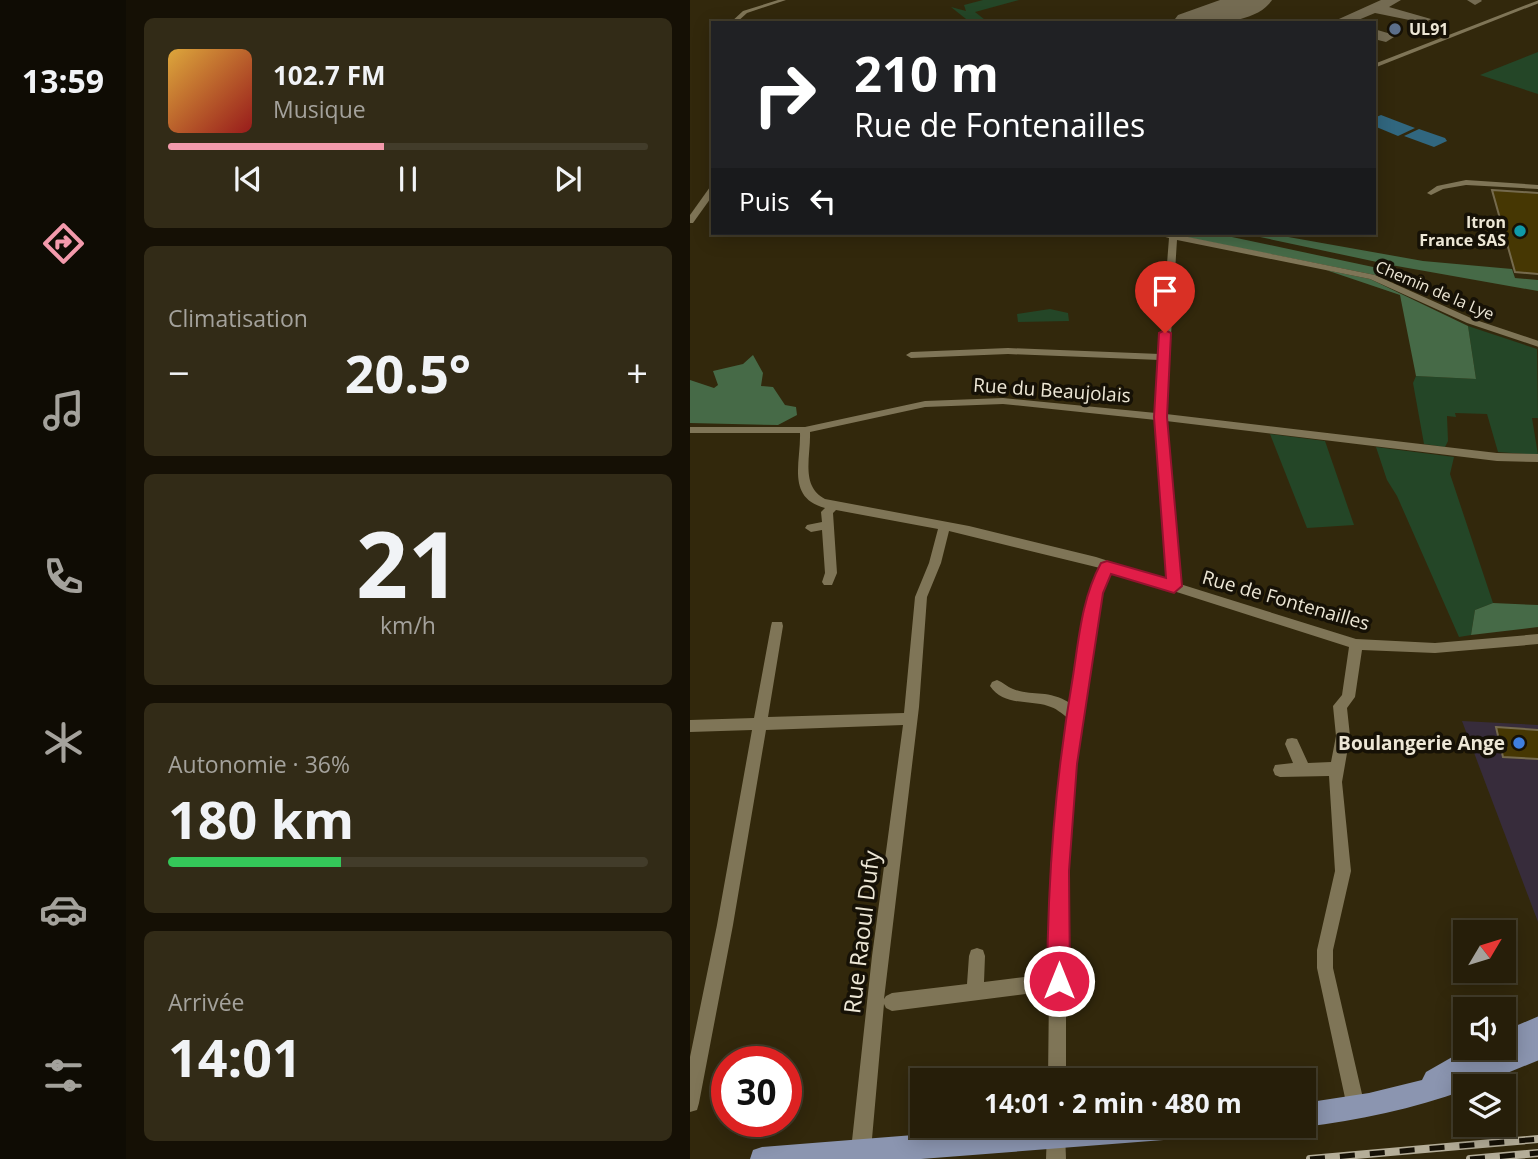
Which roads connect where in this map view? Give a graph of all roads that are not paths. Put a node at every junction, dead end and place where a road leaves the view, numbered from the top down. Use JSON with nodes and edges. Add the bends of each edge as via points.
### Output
{"nodes":[{"id":1,"x":783,"y":0,"type":"edge"},
{"id":2,"x":1539,"y":1,"type":"edge"},
{"id":3,"x":735,"y":21,"type":"edge"},
{"id":4,"x":1376,"y":65,"type":"edge"},
{"id":5,"x":1539,"y":187,"type":"edge"},
{"id":6,"x":711,"y":192,"type":"edge"},
{"id":7,"x":1431,"y":193,"type":"dead end"},
{"id":8,"x":690,"y":221,"type":"edge"},
{"id":9,"x":1167,"y":235,"type":"edge"},
{"id":10,"x":1173,"y":236,"type":"junction"},
{"id":11,"x":1539,"y":344,"type":"edge"},
{"id":12,"x":911,"y":355,"type":"dead end"},
{"id":13,"x":1164,"y":357,"type":"junction"},
{"id":14,"x":1161,"y":417,"type":"junction"},
{"id":15,"x":690,"y":430,"type":"edge"},
{"id":16,"x":805,"y":430,"type":"junction"},
{"id":17,"x":1539,"y":458,"type":"edge"},
{"id":18,"x":833,"y":506,"type":"junction"},
{"id":19,"x":829,"y":525,"type":"junction"},
{"id":20,"x":945,"y":525,"type":"junction"},
{"id":21,"x":811,"y":528,"type":"dead end"},
{"id":22,"x":1107,"y":567,"type":"junction"},
{"id":23,"x":828,"y":582,"type":"dead end"},
{"id":24,"x":1174,"y":586,"type":"junction"},
{"id":25,"x":777,"y":626,"type":"dead end"},
{"id":26,"x":1539,"y":639,"type":"edge"},
{"id":27,"x":1356,"y":644,"type":"junction"},
{"id":28,"x":997,"y":686,"type":"dead end"},
{"id":29,"x":1074,"y":715,"type":"junction"},
{"id":30,"x":910,"y":719,"type":"junction"},
{"id":31,"x":761,"y":724,"type":"junction"},
{"id":32,"x":690,"y":726,"type":"edge"},
{"id":33,"x":1292,"y":744,"type":"dead end"},
{"id":34,"x":1303,"y":768,"type":"junction"},
{"id":35,"x":1336,"y":769,"type":"junction"},
{"id":36,"x":1280,"y":770,"type":"dead end"},
{"id":37,"x":977,"y":956,"type":"dead end"},
{"id":38,"x":1059,"y":981,"type":"junction"},
{"id":39,"x":975,"y":993,"type":"junction"},
{"id":40,"x":891,"y":1002,"type":"dead end"},
{"id":41,"x":1539,"y":1027,"type":"edge"},
{"id":42,"x":1516,"y":1038,"type":"edge"},
{"id":43,"x":1539,"y":1048,"type":"edge"},
{"id":44,"x":1471,"y":1060,"type":"edge"},
{"id":45,"x":1057,"y":1068,"type":"edge"},
{"id":46,"x":1411,"y":1094,"type":"junction"},
{"id":47,"x":690,"y":1104,"type":"edge"},
{"id":48,"x":1356,"y":1107,"type":"junction"},
{"id":49,"x":1316,"y":1113,"type":"edge"},
{"id":50,"x":1075,"y":1138,"type":"edge"},
{"id":51,"x":1056,"y":1140,"type":"edge"},
{"id":52,"x":861,"y":1150,"type":"junction"},
{"id":53,"x":762,"y":1159,"type":"edge"}],
"edges":[{"from":1,"to":3,"type":"street","via":[[745,12]]},
{"from":2,"to":4,"type":"street"},
{"from":5,"to":7,"type":"street","via":[[1455,183],[1439,185]]},
{"from":6,"to":8,"type":"street"},
{"from":9,"to":10,"type":"street","name":"Chemin de la Lye"},
{"from":10,"to":11,"type":"street","name":"Chemin de la Lye","via":[[1372,277],[1459,317]]},
{"from":10,"to":13,"type":"street"},
{"from":12,"to":13,"type":"street","via":[[1008,351]]},
{"from":13,"to":14,"type":"street"},
{"from":14,"to":16,"type":"street","name":"Rue du Beaujolais","via":[[1014,402],[955,401]]},
{"from":14,"to":17,"type":"street","name":"Rue du Beaujolais","via":[[1401,447]]},
{"from":14,"to":24,"type":"street"},
{"from":15,"to":16,"type":"street","name":"Rue du Beaujolais"},
{"from":16,"to":18,"type":"street","name":"Rue de Fontenailles","via":[[804,485],[810,497]]},
{"from":18,"to":19,"type":"street","via":[[827,512]]},
{"from":18,"to":20,"type":"street","name":"Rue de Fontenailles"},
{"from":19,"to":21,"type":"street"},
{"from":19,"to":23,"type":"street"},
{"from":20,"to":22,"type":"street","name":"Rue de Fontenailles"},
{"from":20,"to":30,"type":"street","name":"Rue Raoul Dufy","via":[[920,597]]},
{"from":22,"to":24,"type":"street","name":"Rue de Fontenailles"},
{"from":22,"to":29,"type":"street","via":[[1095,593]]},
{"from":24,"to":27,"type":"street","name":"Rue de Fontenailles"},
{"from":25,"to":31,"type":"street"},
{"from":26,"to":27,"type":"street","name":"Rue de Fontenailles","via":[[1435,649]]},
{"from":27,"to":35,"type":"street","via":[[1347,697],[1340,706],[1343,736]]},
{"from":28,"to":29,"type":"street","via":[[1007,695],[1052,698]]},
{"from":29,"to":38,"type":"street","via":[[1058,871]]},
{"from":30,"to":31,"type":"street"},
{"from":30,"to":52,"type":"street","name":"Rue Raoul Dufy"},
{"from":31,"to":32,"type":"street"},
{"from":31,"to":47,"type":"street"},
{"from":33,"to":34,"type":"street"},
{"from":34,"to":35,"type":"street"},
{"from":34,"to":36,"type":"street"},
{"from":35,"to":48,"type":"street","via":[[1343,872],[1325,968]]},
{"from":37,"to":39,"type":"street"},
{"from":38,"to":39,"type":"street"},
{"from":38,"to":45,"type":"street"},
{"from":39,"to":40,"type":"street"},
{"from":41,"to":42,"type":"main road"},
{"from":43,"to":46,"type":"main road"},
{"from":44,"to":46,"type":"main road"},
{"from":46,"to":48,"type":"main road"},
{"from":48,"to":49,"type":"main road"},
{"from":50,"to":51,"type":"main road"},
{"from":51,"to":52,"type":"main road"},
{"from":52,"to":53,"type":"main road"}]}
